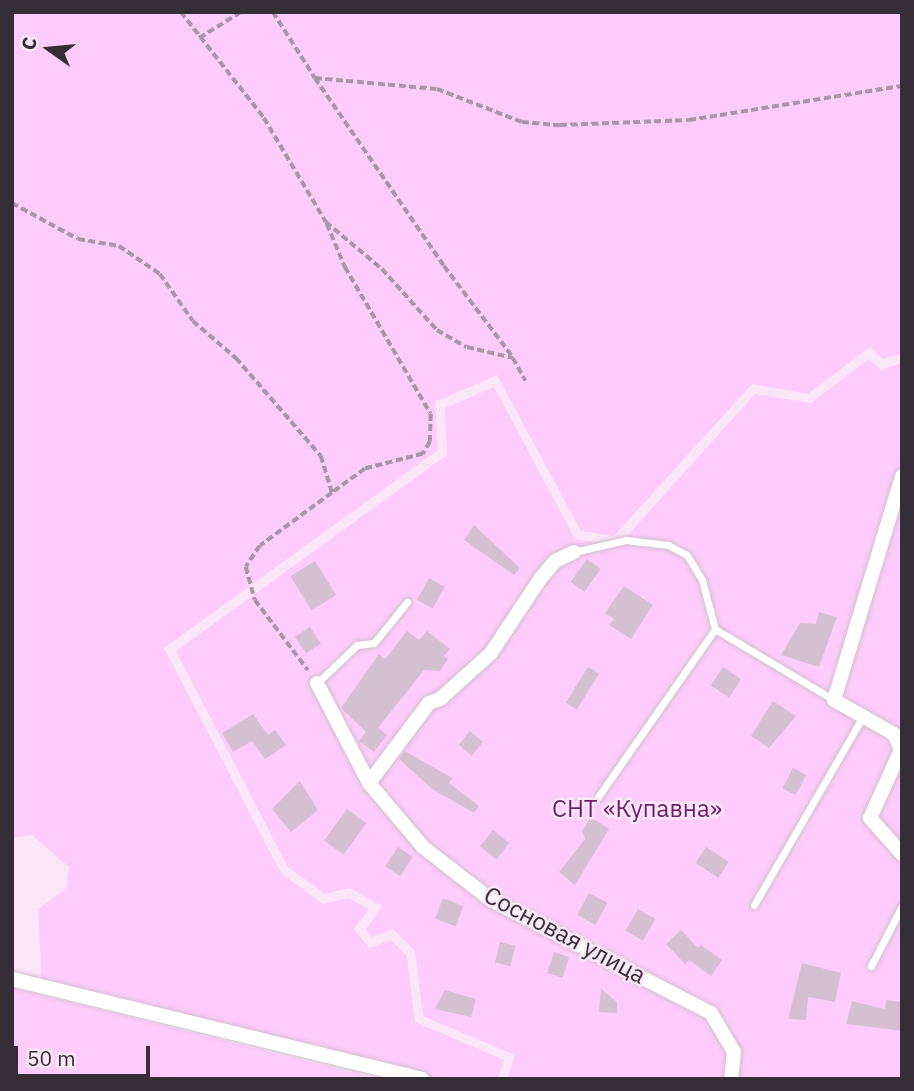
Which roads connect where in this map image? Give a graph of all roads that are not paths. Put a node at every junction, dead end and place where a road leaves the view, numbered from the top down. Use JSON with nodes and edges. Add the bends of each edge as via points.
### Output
{"nodes":[{"id":1,"x":902,"y":476,"type":"edge"},
{"id":2,"x":574,"y":552,"type":"joint"},
{"id":3,"x":407,"y":602,"type":"dead end"},
{"id":4,"x":715,"y":629,"type":"junction"},
{"id":5,"x":317,"y":683,"type":"joint"},
{"id":6,"x":835,"y":700,"type":"junction"},
{"id":7,"x":863,"y":716,"type":"junction"},
{"id":8,"x":898,"y":734,"type":"edge"},
{"id":9,"x":369,"y":783,"type":"junction"},
{"id":10,"x":598,"y":797,"type":"dead end"},
{"id":11,"x":902,"y":854,"type":"edge"},
{"id":12,"x":754,"y":905,"type":"dead end"},
{"id":13,"x":902,"y":906,"type":"edge"},
{"id":14,"x":871,"y":966,"type":"dead end"},
{"id":15,"x":12,"y":979,"type":"edge"},
{"id":16,"x":422,"y":1079,"type":"edge"},
{"id":17,"x":731,"y":1079,"type":"edge"}],
"edges":[{"from":1,"to":6,"type":"street"},
{"from":2,"to":4,"type":"lane","via":[[626,540],[668,545],[687,555],[702,580]]},
{"from":2,"to":9,"type":"street","via":[[555,561],[491,653],[440,699],[429,703]]},
{"from":3,"to":5,"type":"lane","via":[[374,643],[357,645]]},
{"from":4,"to":6,"type":"lane"},
{"from":4,"to":10,"type":"lane"},
{"from":5,"to":9,"type":"street","name":"Сосновая улица"},
{"from":6,"to":7,"type":"street"},
{"from":7,"to":8,"type":"street"},
{"from":7,"to":12,"type":"lane"},
{"from":8,"to":11,"type":"street","via":[[901,750],[870,818]]},
{"from":9,"to":17,"type":"street","name":"Сосновая улица","via":[[423,847],[491,900],[711,1013],[734,1052]]},
{"from":13,"to":14,"type":"lane"},
{"from":15,"to":16,"type":"street"}]}
